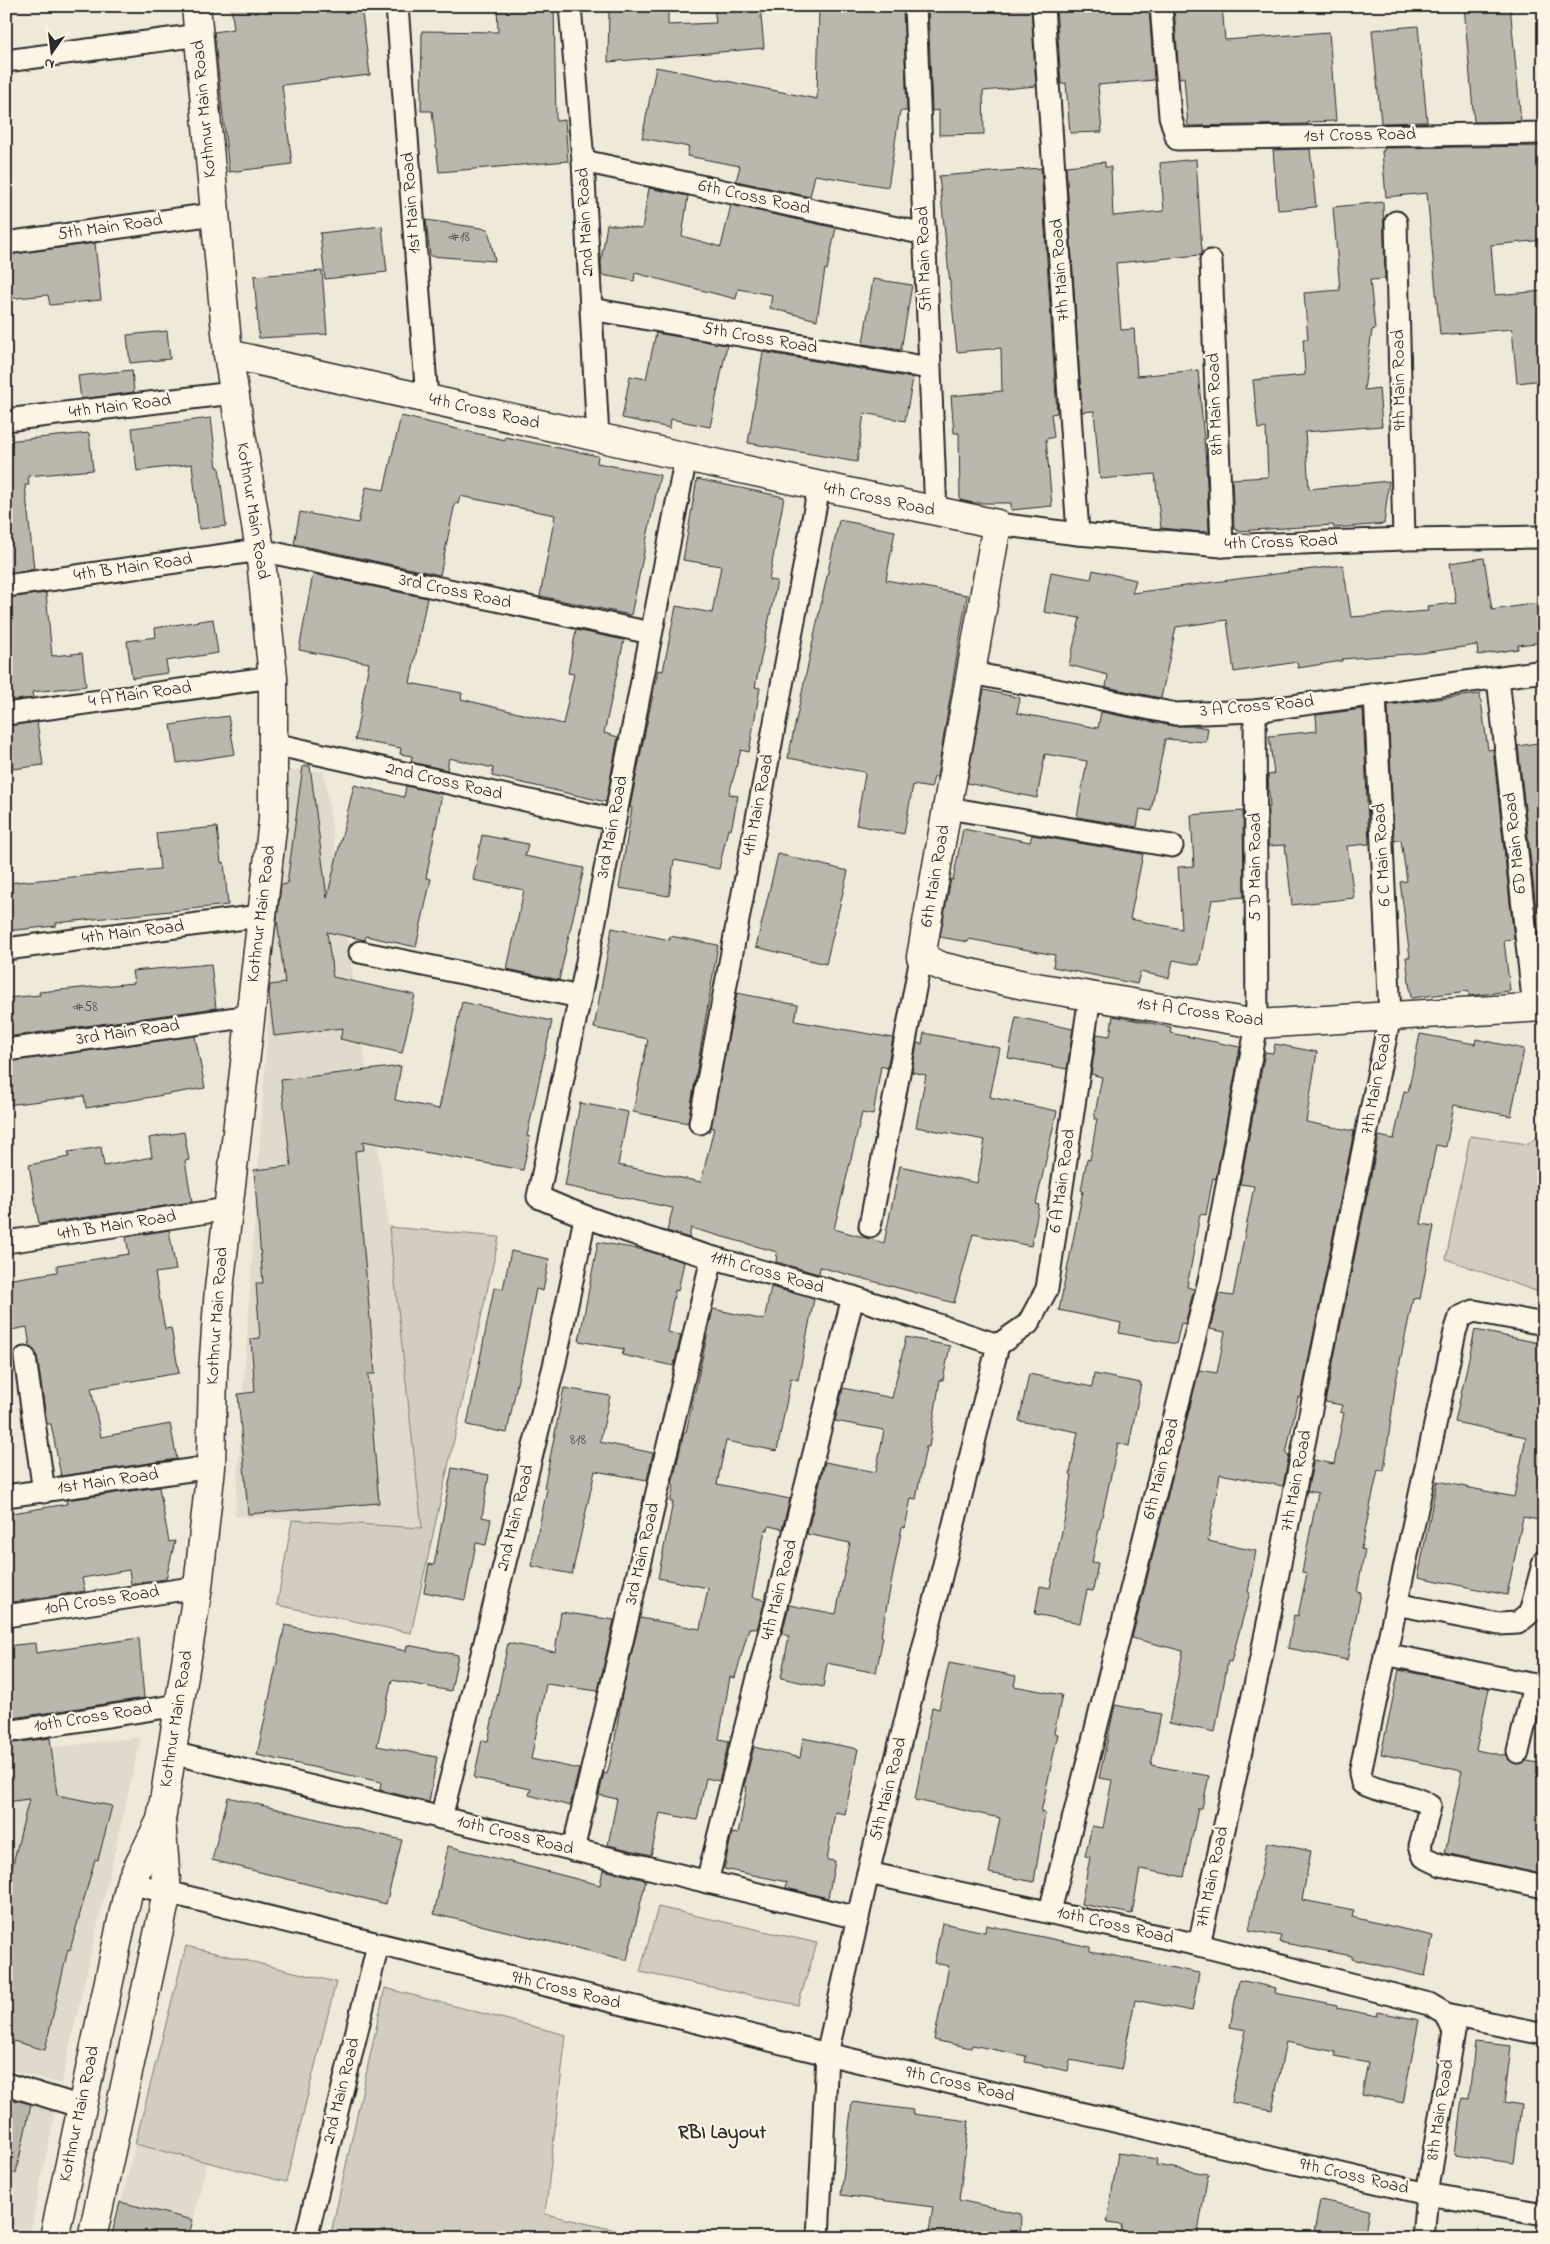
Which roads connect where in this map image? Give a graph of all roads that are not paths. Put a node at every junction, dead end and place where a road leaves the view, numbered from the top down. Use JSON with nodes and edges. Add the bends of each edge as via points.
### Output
{"nodes":[{"id":1,"x":196,"y":6,"type":"edge"},
{"id":2,"x":397,"y":6,"type":"edge"},
{"id":3,"x":570,"y":6,"type":"edge"},
{"id":4,"x":915,"y":6,"type":"edge"},
{"id":5,"x":1043,"y":6,"type":"edge"},
{"id":6,"x":1161,"y":6,"type":"edge"},
{"id":7,"x":199,"y":35,"type":"junction"},
{"id":8,"x":6,"y":60,"type":"edge"},
{"id":9,"x":1544,"y":133,"type":"edge"},
{"id":10,"x":583,"y":161,"type":"junction"},
{"id":11,"x":214,"y":214,"type":"junction"},
{"id":12,"x":1396,"y":222,"type":"dead end"},
{"id":13,"x":925,"y":234,"type":"junction"},
{"id":14,"x":6,"y":243,"type":"edge"},
{"id":15,"x":1210,"y":261,"type":"dead end"},
{"id":16,"x":591,"y":309,"type":"junction"},
{"id":17,"x":228,"y":354,"type":"junction"},
{"id":18,"x":930,"y":368,"type":"junction"},
{"id":19,"x":233,"y":393,"type":"junction"},
{"id":20,"x":427,"y":400,"type":"junction"},
{"id":21,"x":6,"y":420,"type":"edge"},
{"id":22,"x":598,"y":438,"type":"junction"},
{"id":23,"x":686,"y":457,"type":"junction"},
{"id":24,"x":819,"y":487,"type":"junction"},
{"id":25,"x":936,"y":513,"type":"junction"},
{"id":26,"x":998,"y":524,"type":"junction"},
{"id":27,"x":1078,"y":534,"type":"junction"},
{"id":28,"x":1544,"y":537,"type":"edge"},
{"id":29,"x":1404,"y":538,"type":"junction"},
{"id":30,"x":1222,"y":546,"type":"junction"},
{"id":31,"x":260,"y":550,"type":"junction"},
{"id":32,"x":6,"y":586,"type":"edge"},
{"id":33,"x":651,"y":633,"type":"junction"},
{"id":34,"x":1544,"y":671,"type":"edge"},
{"id":35,"x":972,"y":673,"type":"junction"},
{"id":36,"x":273,"y":677,"type":"junction"},
{"id":37,"x":1498,"y":678,"type":"junction"},
{"id":38,"x":1375,"y":694,"type":"junction"},
{"id":39,"x":1254,"y":711,"type":"junction"},
{"id":40,"x":6,"y":714,"type":"edge"},
{"id":41,"x":274,"y":744,"type":"junction"},
{"id":42,"x":948,"y":808,"type":"junction"},
{"id":43,"x":615,"y":820,"type":"junction"},
{"id":44,"x":1172,"y":846,"type":"dead end"},
{"id":45,"x":260,"y":916,"type":"junction"},
{"id":46,"x":6,"y":949,"type":"edge"},
{"id":47,"x":360,"y":952,"type":"dead end"},
{"id":48,"x":921,"y":957,"type":"junction"},
{"id":49,"x":1090,"y":996,"type":"junction"},
{"id":50,"x":580,"y":997,"type":"junction"},
{"id":51,"x":1539,"y":1008,"type":"edge"},
{"id":52,"x":251,"y":1016,"type":"junction"},
{"id":53,"x":1390,"y":1016,"type":"junction"},
{"id":54,"x":1257,"y":1024,"type":"junction"},
{"id":55,"x":6,"y":1050,"type":"edge"},
{"id":56,"x":700,"y":1124,"type":"dead end"},
{"id":57,"x":538,"y":1197,"type":"joint"},
{"id":58,"x":228,"y":1209,"type":"junction"},
{"id":59,"x":585,"y":1218,"type":"junction"},
{"id":60,"x":870,"y":1226,"type":"dead end"},
{"id":61,"x":6,"y":1242,"type":"edge"},
{"id":62,"x":712,"y":1258,"type":"junction"},
{"id":63,"x":853,"y":1297,"type":"junction"},
{"id":64,"x":1544,"y":1324,"type":"edge"},
{"id":65,"x":998,"y":1346,"type":"junction"},
{"id":66,"x":25,"y":1358,"type":"dead end"},
{"id":67,"x":211,"y":1468,"type":"junction"},
{"id":68,"x":44,"y":1492,"type":"junction"},
{"id":69,"x":6,"y":1496,"type":"edge"},
{"id":70,"x":1544,"y":1561,"type":"edge"},
{"id":71,"x":198,"y":1587,"type":"junction"},
{"id":72,"x":1396,"y":1604,"type":"junction"},
{"id":73,"x":6,"y":1616,"type":"edge"},
{"id":74,"x":1385,"y":1654,"type":"junction"},
{"id":75,"x":1539,"y":1686,"type":"edge"},
{"id":76,"x":179,"y":1705,"type":"junction"},
{"id":77,"x":6,"y":1732,"type":"edge"},
{"id":78,"x":172,"y":1752,"type":"junction"},
{"id":79,"x":1518,"y":1752,"type":"dead end"},
{"id":80,"x":441,"y":1818,"type":"junction"},
{"id":81,"x":161,"y":1820,"type":"junction"},
{"id":82,"x":573,"y":1850,"type":"junction"},
{"id":83,"x":868,"y":1873,"type":"junction"},
{"id":84,"x":707,"y":1882,"type":"junction"},
{"id":85,"x":130,"y":1883,"type":"junction"},
{"id":86,"x":1544,"y":1887,"type":"edge"},
{"id":87,"x":168,"y":1893,"type":"junction"},
{"id":88,"x":1050,"y":1911,"type":"junction"},
{"id":89,"x":858,"y":1918,"type":"junction"},
{"id":90,"x":378,"y":1945,"type":"junction"},
{"id":91,"x":1198,"y":1945,"type":"junction"},
{"id":92,"x":1446,"y":2014,"type":"junction"},
{"id":93,"x":1544,"y":2034,"type":"edge"},
{"id":94,"x":827,"y":2054,"type":"junction"},
{"id":95,"x":6,"y":2084,"type":"edge"},
{"id":96,"x":82,"y":2107,"type":"junction"},
{"id":97,"x":1427,"y":2194,"type":"junction"},
{"id":98,"x":1544,"y":2214,"type":"edge"},
{"id":99,"x":54,"y":2238,"type":"edge"},
{"id":100,"x":92,"y":2238,"type":"edge"},
{"id":101,"x":306,"y":2238,"type":"edge"},
{"id":102,"x":818,"y":2238,"type":"edge"},
{"id":103,"x":1423,"y":2238,"type":"edge"}],
"edges":[{"from":1,"to":7,"type":"main road","name":"Kothnur Main Road"},
{"from":2,"to":20,"type":"street","name":"1st Main Road"},
{"from":3,"to":10,"type":"street","name":"2nd Main Road"},
{"from":4,"to":13,"type":"street","name":"5th Main Road"},
{"from":5,"to":27,"type":"street","name":"7th Main Road"},
{"from":6,"to":9,"type":"street","name":"1st Cross Road","via":[[1170,116],[1177,139]]},
{"from":7,"to":8,"type":"street"},
{"from":7,"to":11,"type":"main road","name":"Kothnur Main Road"},
{"from":10,"to":13,"type":"street","name":"6th Cross Road"},
{"from":10,"to":16,"type":"street","name":"2nd Main Road"},
{"from":11,"to":14,"type":"street","name":"5th Main Road"},
{"from":11,"to":17,"type":"main road","name":"Kothnur Main Road"},
{"from":12,"to":29,"type":"street","name":"9th Main Road"},
{"from":13,"to":18,"type":"street","name":"5th Main Road"},
{"from":15,"to":30,"type":"street","name":"8th Main Road"},
{"from":16,"to":18,"type":"street","name":"5th Cross Road"},
{"from":16,"to":22,"type":"street","name":"2nd Main Road"},
{"from":17,"to":19,"type":"main road","name":"Kothnur Main Road"},
{"from":17,"to":20,"type":"main road","name":"4th Cross Road"},
{"from":18,"to":25,"type":"street","name":"5th Main Road"},
{"from":19,"to":21,"type":"street","name":"4th Main Road"},
{"from":19,"to":31,"type":"main road","name":"Kothnur Main Road"},
{"from":20,"to":22,"type":"main road","name":"4th Cross Road"},
{"from":22,"to":23,"type":"main road","name":"4th Cross Road"},
{"from":23,"to":24,"type":"main road","name":"4th Cross Road"},
{"from":23,"to":33,"type":"street","name":"3rd Main Road"},
{"from":24,"to":25,"type":"main road","name":"4th Cross Road"},
{"from":24,"to":56,"type":"street","name":"4th Main Road"},
{"from":25,"to":26,"type":"main road","name":"4th Cross Road"},
{"from":26,"to":27,"type":"street","name":"4th Cross Road"},
{"from":26,"to":35,"type":"main road","name":"6th Main Road"},
{"from":27,"to":30,"type":"street","name":"4th Cross Road"},
{"from":28,"to":29,"type":"street","name":"4th Cross Road"},
{"from":29,"to":30,"type":"street","name":"4th Cross Road"},
{"from":31,"to":32,"type":"street","name":"4th B Main Road"},
{"from":31,"to":33,"type":"street","name":"3rd Cross Road"},
{"from":31,"to":36,"type":"main road","name":"Kothnur Main Road"},
{"from":33,"to":43,"type":"street","name":"3rd Main Road"},
{"from":34,"to":37,"type":"street","name":"3 A Cross Road"},
{"from":35,"to":39,"type":"street","name":"3 A Cross Road","via":[[1176,714]]},
{"from":35,"to":42,"type":"main road","name":"6th Main Road"},
{"from":36,"to":40,"type":"street","name":"4 A Main Road"},
{"from":36,"to":41,"type":"main road","name":"Kothnur Main Road"},
{"from":37,"to":38,"type":"street","name":"3 A Cross Road"},
{"from":37,"to":51,"type":"street","name":"6D Main Road"},
{"from":38,"to":39,"type":"street","name":"3 A Cross Road"},
{"from":38,"to":53,"type":"street","name":"6 C Main Road"},
{"from":39,"to":54,"type":"street","name":"5 D Main Road"},
{"from":41,"to":43,"type":"street","name":"2nd Cross Road"},
{"from":41,"to":45,"type":"main road","name":"Kothnur Main Road","via":[[273,820]]},
{"from":42,"to":44,"type":"street"},
{"from":42,"to":48,"type":"main road","name":"6th Main Road"},
{"from":43,"to":50,"type":"street","name":"3rd Main Road"},
{"from":45,"to":46,"type":"street","name":"4th Main Road"},
{"from":45,"to":52,"type":"main road","name":"Kothnur Main Road"},
{"from":47,"to":50,"type":"street"},
{"from":48,"to":49,"type":"main road","name":"1st A Cross Road","via":[[943,966],[1024,985]]},
{"from":48,"to":60,"type":"street","name":"6th Main Road"},
{"from":49,"to":54,"type":"main road","name":"1st A Cross Road"},
{"from":49,"to":65,"type":"street","name":"6 A Main Road","via":[[1047,1289],[1028,1324]]},
{"from":50,"to":57,"type":"street","name":"3rd Main Road"},
{"from":51,"to":53,"type":"main road","name":"1st A Cross Road"},
{"from":52,"to":55,"type":"street","name":"3rd Main Road"},
{"from":52,"to":58,"type":"main road","name":"Kothnur Main Road"},
{"from":53,"to":54,"type":"main road","name":"1st A Cross Road"},
{"from":53,"to":91,"type":"street","name":"7th Main Road","via":[[1261,1658]]},
{"from":54,"to":88,"type":"street","name":"6th Main Road","via":[[1210,1277]]},
{"from":57,"to":59,"type":"street","name":"11th Cross Road"},
{"from":58,"to":61,"type":"street","name":"4th B Main Road"},
{"from":58,"to":67,"type":"main road","name":"Kothnur Main Road","via":[[218,1289]]},
{"from":59,"to":62,"type":"street","name":"11th Cross Road"},
{"from":59,"to":80,"type":"street","name":"2nd Main Road","via":[[555,1362]]},
{"from":62,"to":63,"type":"street","name":"11th Cross Road"},
{"from":62,"to":82,"type":"street","name":"3rd Main Road"},
{"from":63,"to":65,"type":"street","name":"11th Cross Road"},
{"from":63,"to":84,"type":"street","name":"4th Main Road"},
{"from":64,"to":72,"type":"street","via":[[1474,1311],[1460,1317],[1454,1332]]},
{"from":65,"to":83,"type":"street","name":"5th Main Road"},
{"from":66,"to":68,"type":"street"},
{"from":67,"to":68,"type":"street","name":"1st Main Road"},
{"from":67,"to":71,"type":"main road","name":"Kothnur Main Road"},
{"from":68,"to":69,"type":"street","name":"1st Main Road"},
{"from":70,"to":72,"type":"street","via":[[1530,1613],[1518,1623],[1499,1624]]},
{"from":71,"to":73,"type":"street","name":"10A Cross Road"},
{"from":71,"to":76,"type":"main road","name":"Kothnur Main Road"},
{"from":72,"to":74,"type":"street"},
{"from":74,"to":75,"type":"street"},
{"from":74,"to":86,"type":"street","via":[[1360,1773],[1362,1783],[1374,1789],[1420,1799],[1430,1806],[1420,1846],[1424,1857],[1441,1865]]},
{"from":75,"to":79,"type":"street"},
{"from":76,"to":77,"type":"street","name":"10th Cross Road"},
{"from":76,"to":78,"type":"main road","name":"Kothnur Main Road"},
{"from":78,"to":80,"type":"street","name":"10th Cross Road"},
{"from":78,"to":81,"type":"main road","name":"Kothnur Main Road"},
{"from":80,"to":82,"type":"street","name":"10th Cross Road"},
{"from":81,"to":85,"type":"main road","name":"Kothnur Main Road"},
{"from":81,"to":87,"type":"main road","name":"Kothnur Main Road"},
{"from":82,"to":84,"type":"street","name":"10th Cross Road"},
{"from":83,"to":88,"type":"street","name":"10th Cross Road"},
{"from":83,"to":89,"type":"street","name":"5th Main Road"},
{"from":84,"to":89,"type":"street","name":"10th Cross Road"},
{"from":85,"to":87,"type":"street","name":"9th Cross Road"},
{"from":85,"to":96,"type":"main road","name":"Kothnur Main Road"},
{"from":87,"to":90,"type":"street","name":"9th Cross Road"},
{"from":87,"to":100,"type":"main road","name":"Kothnur Main Road"},
{"from":88,"to":91,"type":"street","name":"10th Cross Road"},
{"from":89,"to":94,"type":"street","name":"5th Main Road"},
{"from":90,"to":94,"type":"street","name":"9th Cross Road"},
{"from":90,"to":101,"type":"street","name":"2nd Main Road"},
{"from":91,"to":92,"type":"street","name":"10th Cross Road","via":[[1429,2004]]},
{"from":92,"to":93,"type":"street","name":"10th Cross Road"},
{"from":92,"to":97,"type":"street","name":"8th Main Road","via":[[1454,2032]]},
{"from":94,"to":97,"type":"street","name":"9th Cross Road"},
{"from":94,"to":102,"type":"street","name":"5th Main Road"},
{"from":95,"to":96,"type":"street"},
{"from":96,"to":99,"type":"main road","name":"Kothnur Main Road"},
{"from":97,"to":98,"type":"street","name":"9th Cross Road"},
{"from":97,"to":103,"type":"street","name":"8th Main Road"}]}
